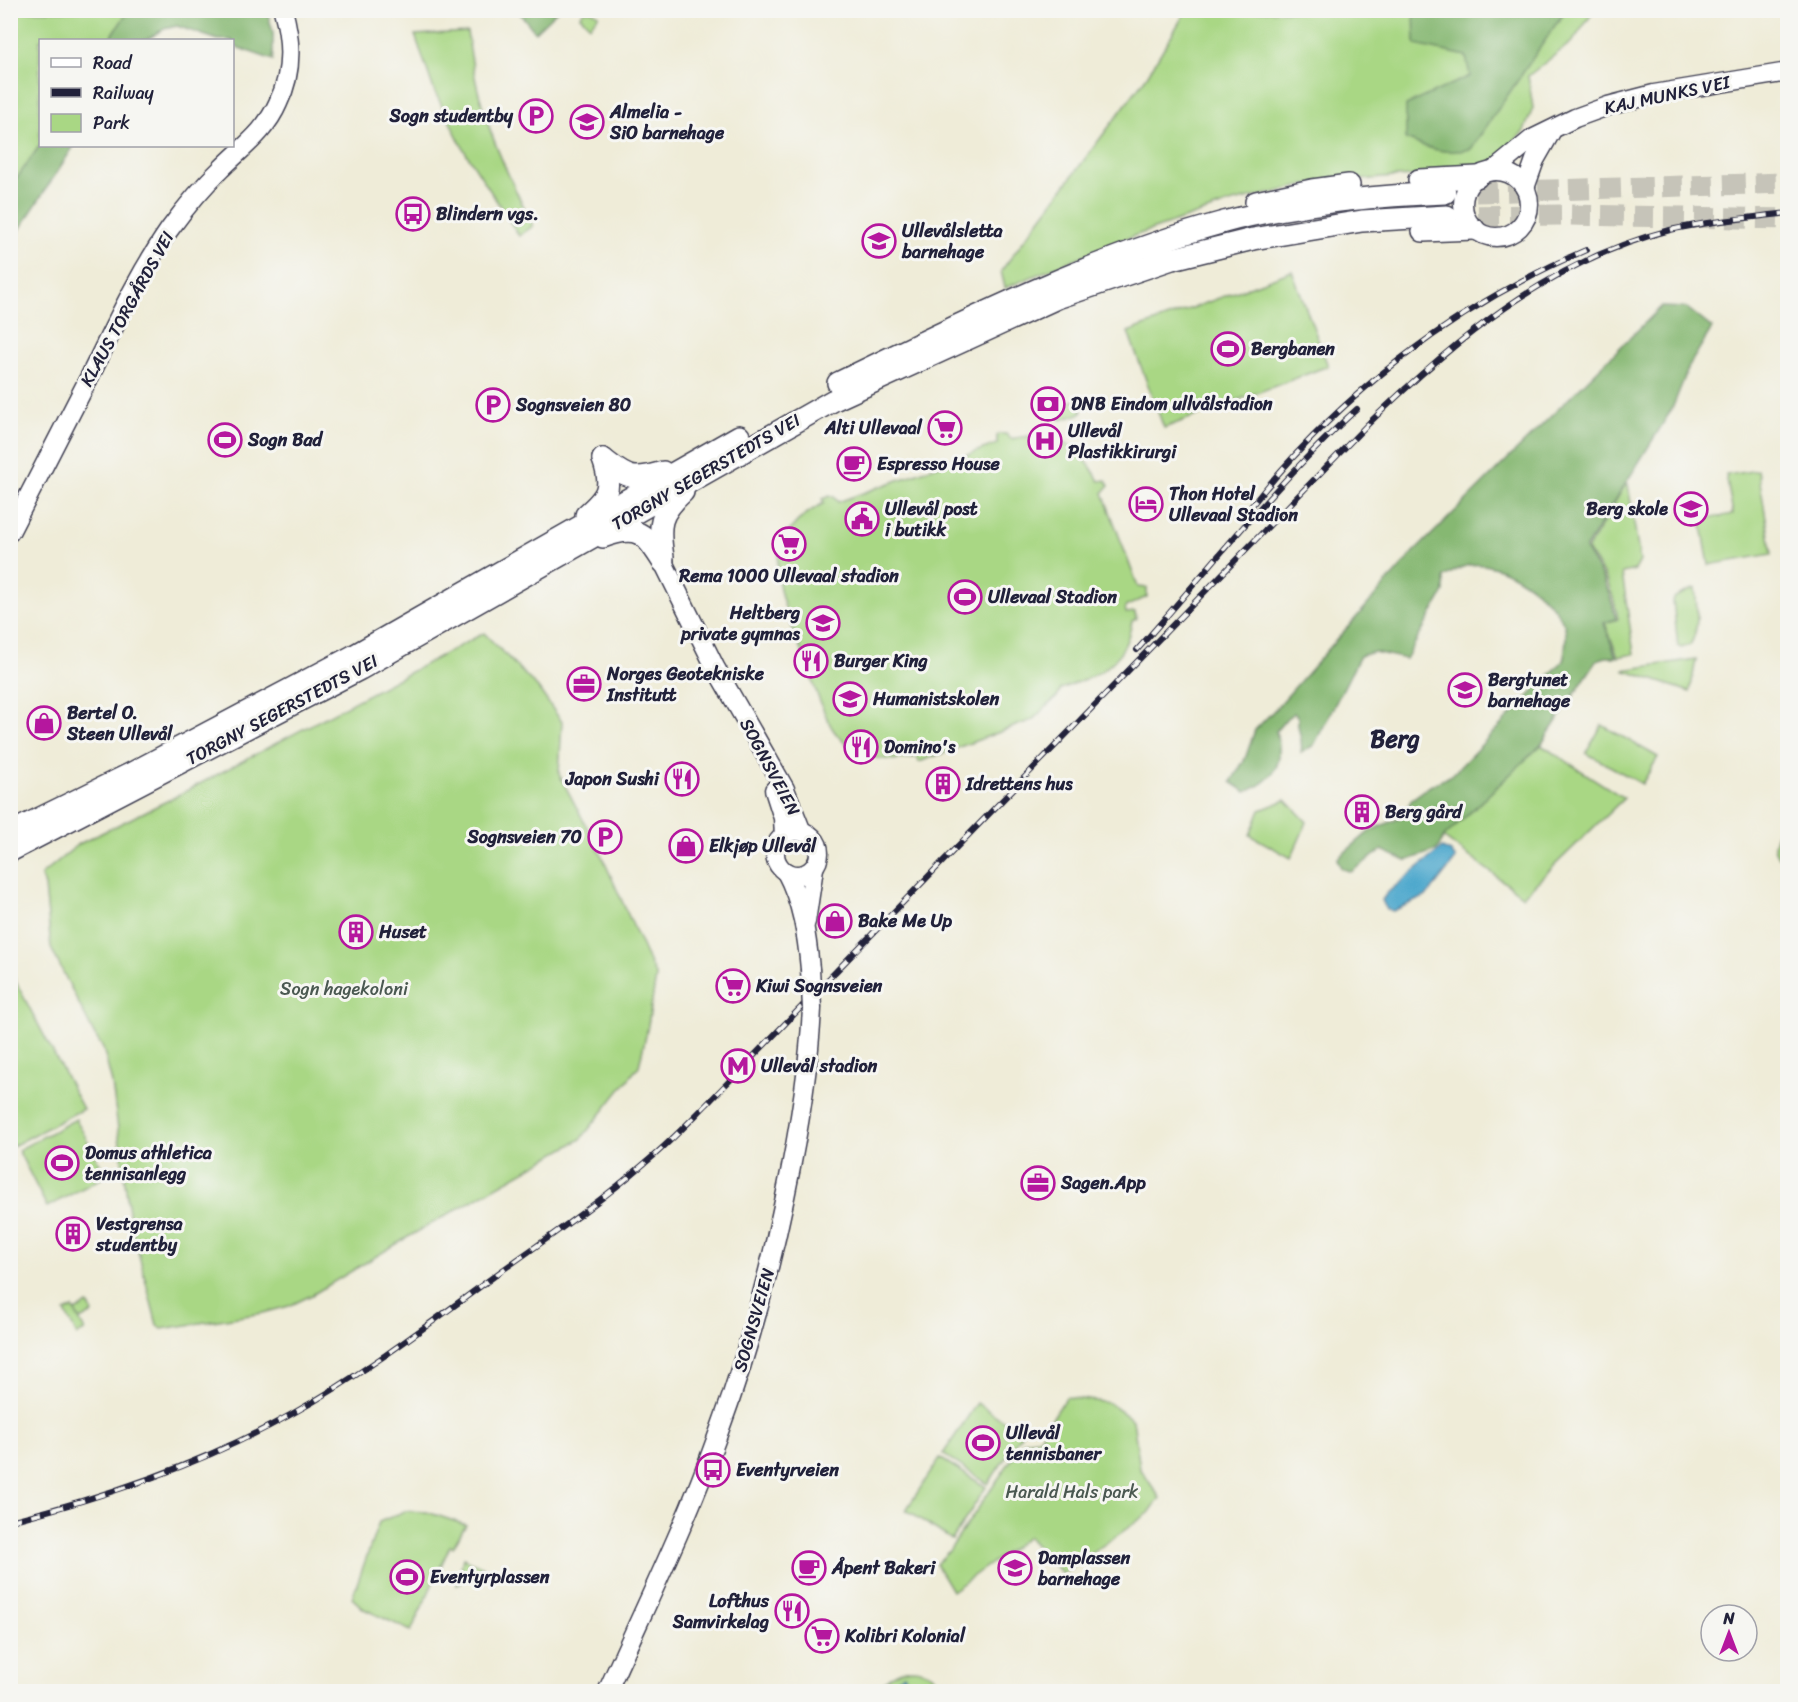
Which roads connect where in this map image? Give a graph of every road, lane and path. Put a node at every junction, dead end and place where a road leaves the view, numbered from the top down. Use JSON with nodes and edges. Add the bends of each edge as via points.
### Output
{"nodes":[{"id":1,"x":283,"y":10,"type":"edge"},
{"id":2,"x":1788,"y":72,"type":"edge"},
{"id":3,"x":1551,"y":132,"type":"junction"},
{"id":4,"x":1485,"y":174,"type":"junction"},
{"id":5,"x":1525,"y":188,"type":"junction"},
{"id":6,"x":1445,"y":193,"type":"tunnel mouth"},
{"id":7,"x":1447,"y":216,"type":"tunnel mouth"},
{"id":8,"x":1474,"y":229,"type":"junction"},
{"id":9,"x":1158,"y":243,"type":"junction"},
{"id":10,"x":1129,"y":273,"type":"junction"},
{"id":11,"x":696,"y":468,"type":"junction"},
{"id":12,"x":10,"y":532,"type":"edge"},
{"id":13,"x":567,"y":542,"type":"junction"},
{"id":14,"x":663,"y":562,"type":"junction"},
{"id":15,"x":735,"y":704,"type":"junction"},
{"id":16,"x":128,"y":775,"type":"junction"},
{"id":17,"x":107,"y":801,"type":"junction"},
{"id":18,"x":10,"y":818,"type":"edge"},
{"id":19,"x":802,"y":832,"type":"junction"},
{"id":20,"x":10,"y":833,"type":"edge"},
{"id":21,"x":784,"y":836,"type":"junction"},
{"id":22,"x":10,"y":851,"type":"edge"},
{"id":23,"x":10,"y":865,"type":"edge"},
{"id":24,"x":814,"y":868,"type":"junction"},
{"id":25,"x":786,"y":872,"type":"junction"},
{"id":26,"x":806,"y":927,"type":"junction"},
{"id":27,"x":607,"y":1692,"type":"edge"}],
"edges":[{"from":1,"to":12,"type":"main road","name":"KLAUS TORGÅRDS VEI","via":[[290,61],[276,109],[258,135],[204,186],[155,252]]},
{"from":2,"to":3,"type":"main road","name":"KAJ MUNKS VEI","via":[[1630,100],[1585,114]]},
{"from":3,"to":4,"type":"main road","name":"KAJ MUNKS VEI","via":[[1532,139]]},
{"from":3,"to":5,"type":"main road"},
{"from":4,"to":5,"type":"main road","via":[[1508,173]]},
{"from":4,"to":8,"type":"main road","name":"KAJ MUNKS VEI","via":[[1468,186],[1463,199],[1464,212]]},
{"from":4,"to":9,"type":"highway","via":[[1284,195],[1252,203]]},
{"from":5,"to":8,"type":"main road","via":[[1528,211],[1520,227],[1500,237],[1486,236]]},
{"from":6,"to":9,"type":"highway","name":"TORGNY SEGERSTEDTS VEI","via":[[1358,198],[1308,206],[1226,222]]},
{"from":7,"to":10,"type":"highway","name":"TORGNY SEGERSTEDTS VEI","via":[[1362,221],[1262,237]]},
{"from":8,"to":10,"type":"highway","via":[[1334,239]]},
{"from":9,"to":11,"type":"highway","name":"TORGNY SEGERSTEDTS VEI","via":[[1051,284],[907,349],[829,387]]},
{"from":10,"to":11,"type":"highway","name":"TORGNY SEGERSTEDTS VEI","via":[[1057,298]]},
{"from":11,"to":13,"type":"highway","name":"TORGNY SEGERSTEDTS VEI"},
{"from":11,"to":13,"type":"highway","via":[[638,478],[622,473],[603,459],[609,479],[605,497]]},
{"from":11,"to":14,"type":"highway","via":[[661,519]]},
{"from":13,"to":14,"type":"highway","via":[[623,531],[642,534]]},
{"from":13,"to":16,"type":"highway","name":"TORGNY SEGERSTEDTS VEI"},
{"from":13,"to":17,"type":"highway","name":"TORGNY SEGERSTEDTS VEI","via":[[360,669]]},
{"from":14,"to":15,"type":"main road","name":"SOGNSVEIEN"},
{"from":15,"to":19,"type":"main road","name":"SOGNSVEIEN","via":[[785,789]]},
{"from":15,"to":21,"type":"main road","name":"SOGNSVEIEN","via":[[779,802]]},
{"from":16,"to":18,"type":"highway","via":[[79,789]]},
{"from":16,"to":20,"type":"highway","name":"TORGNY SEGERSTEDTS VEI"},
{"from":17,"to":22,"type":"highway","name":"TORGNY SEGERSTEDTS VEI"},
{"from":17,"to":23,"type":"highway"},
{"from":19,"to":21,"type":"main road"},
{"from":19,"to":24,"type":"main road","via":[[812,836],[818,846],[819,858]]},
{"from":21,"to":25,"type":"main road","via":[[777,846],[776,858]]},
{"from":24,"to":25,"type":"main road","via":[[803,874]]},
{"from":24,"to":26,"type":"main road","name":"SOGNSVEIEN"},
{"from":25,"to":26,"type":"main road","name":"SOGNSVEIEN"},
{"from":26,"to":27,"type":"main road","name":"SOGNSVEIEN","bridge":true,"via":[[812,1008],[805,1084],[771,1259],[718,1437]]}]}
